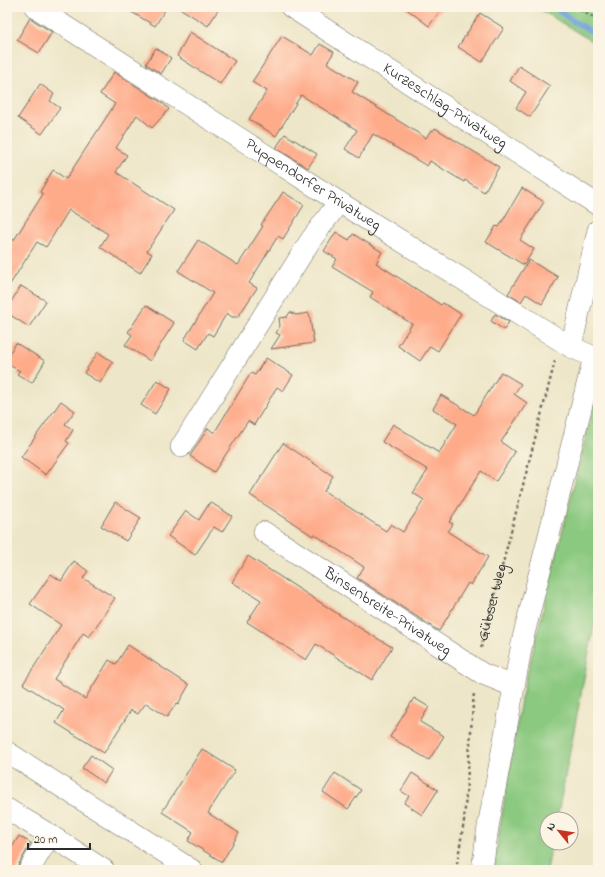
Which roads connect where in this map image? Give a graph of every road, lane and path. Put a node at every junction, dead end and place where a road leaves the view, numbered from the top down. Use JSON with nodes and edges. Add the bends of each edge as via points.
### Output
{"nodes":[{"id":1,"x":35,"y":7,"type":"edge"},
{"id":2,"x":291,"y":7,"type":"edge"},
{"id":3,"x":575,"y":7,"type":"edge"},
{"id":4,"x":598,"y":20,"type":"edge"},
{"id":5,"x":339,"y":202,"type":"junction"},
{"id":6,"x":598,"y":205,"type":"edge"},
{"id":7,"x":598,"y":230,"type":"edge"},
{"id":8,"x":566,"y":344,"type":"junction"},
{"id":9,"x":596,"y":357,"type":"edge"},
{"id":10,"x":181,"y":447,"type":"dead end"},
{"id":11,"x":264,"y":532,"type":"dead end"},
{"id":12,"x":476,"y":669,"type":"junction"},
{"id":13,"x":513,"y":686,"type":"junction"},
{"id":14,"x":7,"y":752,"type":"edge"},
{"id":15,"x":7,"y":810,"type":"edge"},
{"id":16,"x":50,"y":835,"type":"junction"},
{"id":17,"x":29,"y":870,"type":"edge"},
{"id":18,"x":104,"y":870,"type":"edge"},
{"id":19,"x":192,"y":870,"type":"edge"},
{"id":20,"x":456,"y":870,"type":"edge"},
{"id":21,"x":482,"y":870,"type":"edge"}],
"edges":[{"from":1,"to":5,"type":"street","name":"Puppendorfer Privatweg"},
{"from":2,"to":6,"type":"street","name":"Kurzeschlag-Privatweg"},
{"from":3,"to":4,"type":"path"},
{"from":5,"to":8,"type":"street","name":"Puppendorfer Privatweg"},
{"from":5,"to":10,"type":"street","via":[[310,241]]},
{"from":7,"to":8,"type":"street"},
{"from":8,"to":9,"type":"street","name":"Puppendorfer Privatweg"},
{"from":8,"to":12,"type":"path","name":"Gübser Weg"},
{"from":9,"to":13,"type":"street","via":[[523,638]]},
{"from":11,"to":12,"type":"street","name":"Binsenbreite-Privatweg"},
{"from":12,"to":13,"type":"street","name":"Binsenbreite-Privatweg"},
{"from":12,"to":20,"type":"path","name":"Gübser Weg","via":[[464,821]]},
{"from":13,"to":21,"type":"street"},
{"from":14,"to":19,"type":"street"},
{"from":15,"to":16,"type":"street"},
{"from":16,"to":17,"type":"street"},
{"from":16,"to":18,"type":"street"}]}
